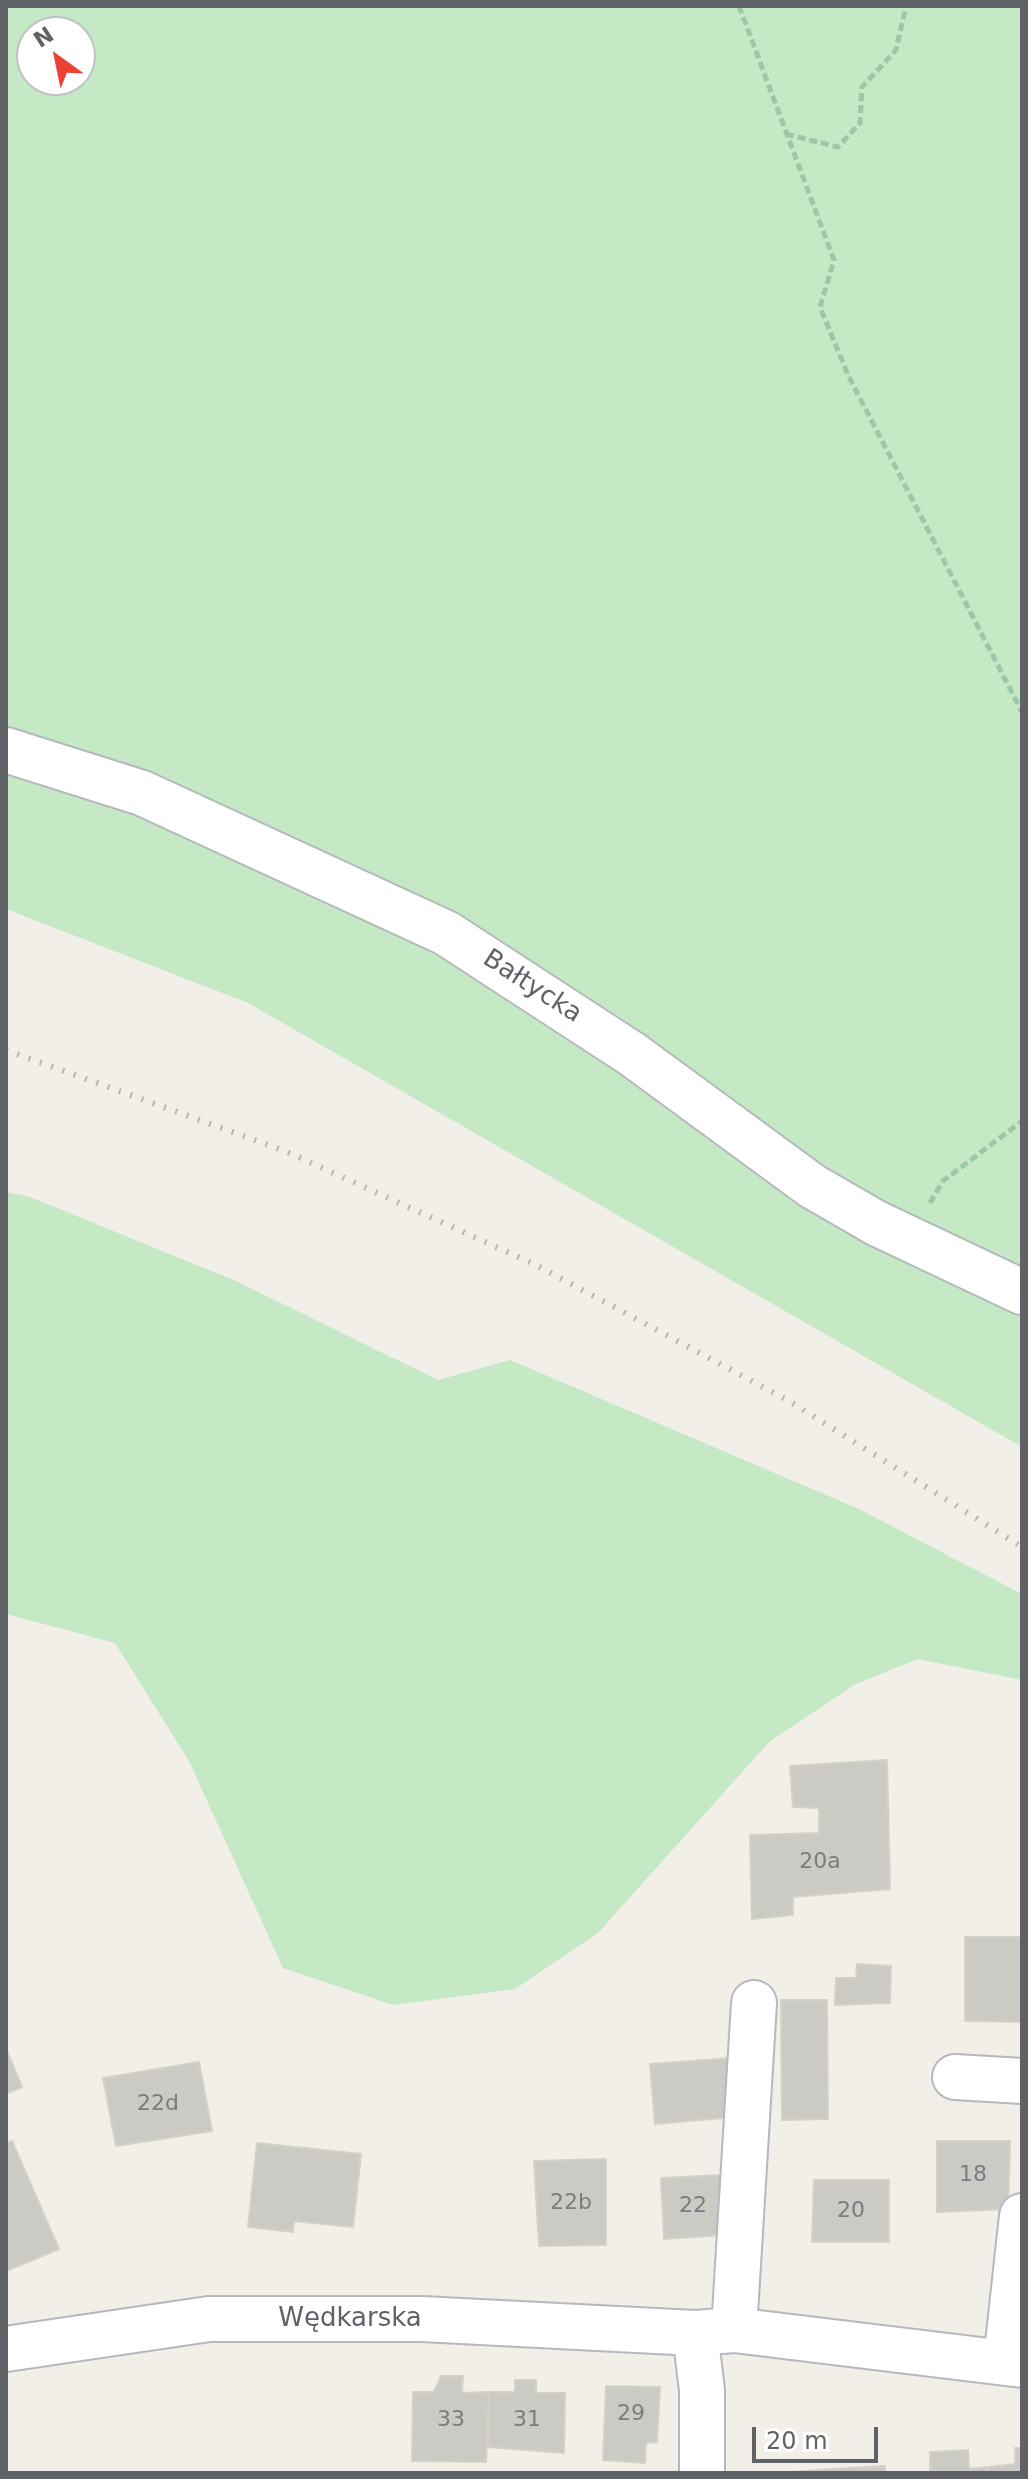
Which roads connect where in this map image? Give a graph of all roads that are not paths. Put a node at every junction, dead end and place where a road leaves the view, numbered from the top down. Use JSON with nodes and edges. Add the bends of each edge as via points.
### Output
{"nodes":[{"id":1,"x":6,"y":750,"type":"edge"},
{"id":2,"x":1022,"y":1292,"type":"edge"},
{"id":3,"x":754,"y":2003,"type":"dead end"},
{"id":4,"x":955,"y":2077,"type":"dead end"},
{"id":5,"x":1022,"y":2081,"type":"edge"},
{"id":6,"x":1022,"y":2216,"type":"edge"},
{"id":7,"x":715,"y":2332,"type":"junction"},
{"id":8,"x":6,"y":2349,"type":"edge"},
{"id":9,"x":1014,"y":2364,"type":"edge"},
{"id":10,"x":702,"y":2473,"type":"edge"}],
"edges":[{"from":1,"to":2,"type":"street","name":"Bałtycka","via":[[142,793],[446,933],[632,1054],[812,1186]]},
{"from":3,"to":7,"type":"street"},
{"from":4,"to":5,"type":"street"},
{"from":6,"to":9,"type":"street"},
{"from":7,"to":8,"type":"street","name":"Wędkarska","via":[[422,2319],[209,2319]]},
{"from":7,"to":9,"type":"street","name":"Wędkarska"},
{"from":7,"to":10,"type":"street","via":[[702,2390]]}]}
